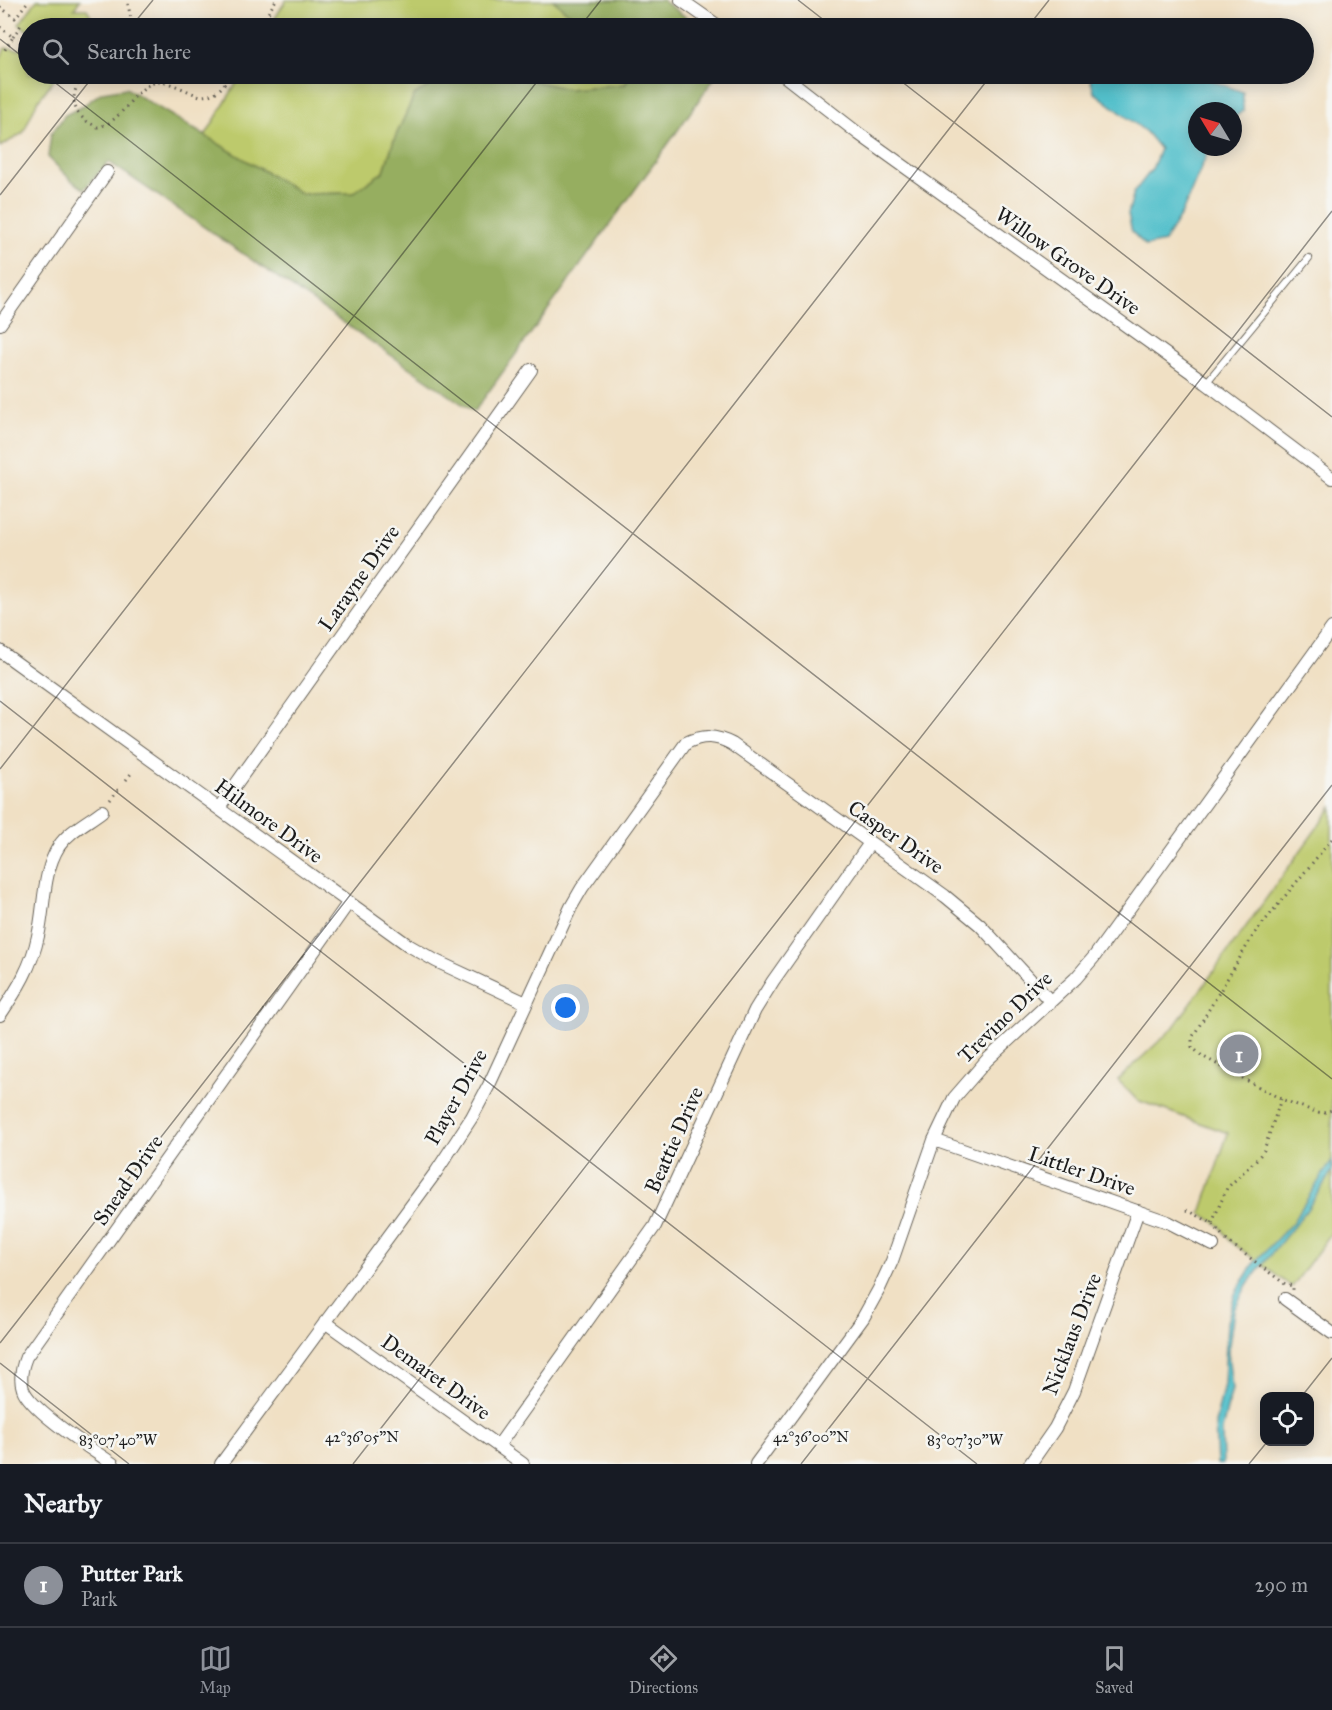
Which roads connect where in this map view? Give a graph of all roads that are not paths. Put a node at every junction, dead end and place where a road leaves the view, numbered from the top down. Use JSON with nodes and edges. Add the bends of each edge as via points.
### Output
{"nodes":[{"id":1,"x":681,"y":0,"type":"edge"},
{"id":2,"x":707,"y":18,"type":"edge"},
{"id":3,"x":795,"y":84,"type":"edge"},
{"id":4,"x":107,"y":172,"type":"dead end"},
{"id":5,"x":1309,"y":258,"type":"dead end"},
{"id":6,"x":0,"y":324,"type":"edge"},
{"id":7,"x":531,"y":370,"type":"dead end"},
{"id":8,"x":1206,"y":383,"type":"junction"},
{"id":9,"x":1332,"y":478,"type":"edge"},
{"id":10,"x":1332,"y":628,"type":"edge"},
{"id":11,"x":0,"y":651,"type":"edge"},
{"id":12,"x":699,"y":738,"type":"joint"},
{"id":13,"x":219,"y":808,"type":"junction"},
{"id":14,"x":102,"y":811,"type":"road end"},
{"id":15,"x":870,"y":843,"type":"junction"},
{"id":16,"x":349,"y":902,"type":"junction"},
{"id":17,"x":1050,"y":1001,"type":"junction"},
{"id":18,"x":526,"y":1003,"type":"junction"},
{"id":19,"x":0,"y":1015,"type":"edge"},
{"id":20,"x":934,"y":1140,"type":"junction"},
{"id":21,"x":1138,"y":1211,"type":"junction"},
{"id":22,"x":1213,"y":1245,"type":"dead end"},
{"id":23,"x":1285,"y":1299,"type":"dead end"},
{"id":24,"x":325,"y":1322,"type":"junction"},
{"id":25,"x":1332,"y":1333,"type":"edge"},
{"id":26,"x":498,"y":1446,"type":"junction"},
{"id":27,"x":113,"y":1464,"type":"edge"},
{"id":28,"x":221,"y":1464,"type":"edge"},
{"id":29,"x":523,"y":1464,"type":"edge"},
{"id":30,"x":756,"y":1464,"type":"edge"},
{"id":31,"x":1030,"y":1464,"type":"edge"}],
"edges":[{"from":1,"to":2,"type":"street"},
{"from":3,"to":8,"type":"street","name":"Willow Grove Drive","via":[[868,141]]},
{"from":4,"to":6,"type":"street"},
{"from":5,"to":8,"type":"lane"},
{"from":7,"to":13,"type":"street","name":"Larayne Drive"},
{"from":8,"to":9,"type":"street","name":"Willow Grove Drive"},
{"from":10,"to":17,"type":"street","name":"Trevino Drive","via":[[1108,939],[1076,978]]},
{"from":11,"to":13,"type":"street","name":"Hilmore Drive"},
{"from":12,"to":15,"type":"street","name":"Casper Drive","via":[[714,736],[732,744]]},
{"from":12,"to":18,"type":"street","name":"Player Drive","via":[[680,749],[582,888]]},
{"from":13,"to":16,"type":"street","name":"Hilmore Drive"},
{"from":14,"to":19,"type":"street","via":[[68,836],[53,858],[32,957]]},
{"from":15,"to":17,"type":"street","name":"Casper Drive","via":[[980,925]]},
{"from":15,"to":26,"type":"street","name":"Beattie Drive","via":[[755,1010],[655,1226]]},
{"from":16,"to":18,"type":"street","name":"Hilmore Drive","via":[[436,961]]},
{"from":16,"to":27,"type":"street","name":"Snead Drive","via":[[26,1357],[21,1373],[23,1389],[33,1404]]},
{"from":17,"to":20,"type":"street","name":"Trevino Drive","via":[[969,1078],[948,1108]]},
{"from":18,"to":24,"type":"street","name":"Player Drive","via":[[472,1117]]},
{"from":20,"to":21,"type":"street","name":"Littler Drive"},
{"from":20,"to":30,"type":"street","name":"Trevino Drive","via":[[892,1261],[874,1299]]},
{"from":21,"to":22,"type":"street","name":"Littler Drive","via":[[1182,1227]]},
{"from":21,"to":31,"type":"street","name":"Nicklaus Drive","via":[[1074,1391]]},
{"from":23,"to":25,"type":"street"},
{"from":24,"to":26,"type":"street","name":"Demaret Drive"},
{"from":24,"to":28,"type":"street","name":"Player Drive"},
{"from":26,"to":29,"type":"street","name":"Demaret Drive"}]}
